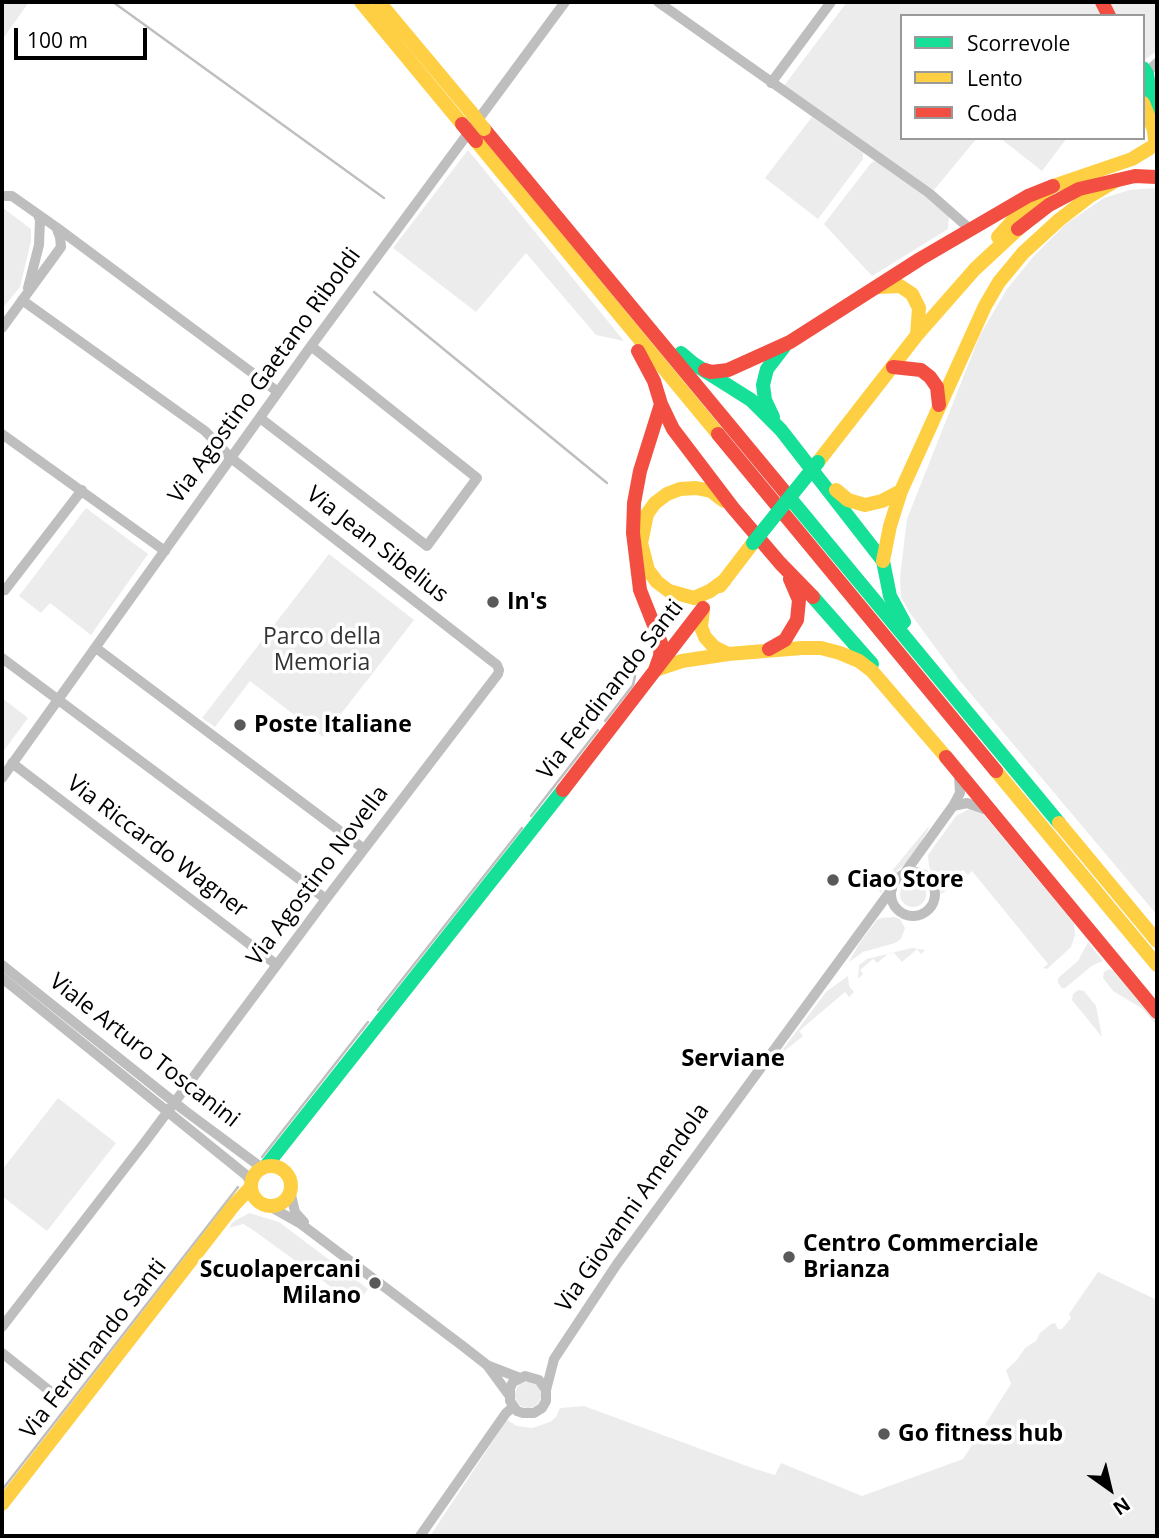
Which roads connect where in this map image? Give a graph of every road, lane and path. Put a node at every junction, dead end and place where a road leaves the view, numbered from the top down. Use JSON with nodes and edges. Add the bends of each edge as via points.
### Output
{"nodes":[{"id":1,"x":361,"y":2,"type":"edge"},
{"id":2,"x":379,"y":2,"type":"edge"},
{"id":3,"x":392,"y":2,"type":"edge"},
{"id":4,"x":565,"y":2,"type":"edge"},
{"id":5,"x":658,"y":2,"type":"edge"},
{"id":6,"x":831,"y":2,"type":"edge"},
{"id":7,"x":394,"y":20,"type":"junction"},
{"id":8,"x":1148,"y":70,"type":"edge"},
{"id":9,"x":771,"y":83,"type":"junction"},
{"id":10,"x":1145,"y":108,"type":"edge"},
{"id":11,"x":1157,"y":111,"type":"edge"},
{"id":12,"x":480,"y":135,"type":"junction"},
{"id":13,"x":1154,"y":143,"type":"edge"},
{"id":14,"x":1156,"y":178,"type":"edge"},
{"id":15,"x":1117,"y":180,"type":"junction"},
{"id":16,"x":1053,"y":186,"type":"junction"},
{"id":17,"x":3,"y":195,"type":"edge"},
{"id":18,"x":37,"y":215,"type":"junction"},
{"id":19,"x":56,"y":227,"type":"junction"},
{"id":20,"x":971,"y":230,"type":"junction"},
{"id":21,"x":975,"y":269,"type":"junction"},
{"id":22,"x":584,"y":272,"type":"junction"},
{"id":23,"x":879,"y":287,"type":"junction"},
{"id":24,"x":22,"y":300,"type":"junction"},
{"id":25,"x":636,"y":313,"type":"junction"},
{"id":26,"x":2,"y":328,"type":"edge"},
{"id":27,"x":917,"y":335,"type":"junction"},
{"id":28,"x":790,"y":342,"type":"junction"},
{"id":29,"x":311,"y":346,"type":"junction"},
{"id":30,"x":893,"y":367,"type":"junction"},
{"id":31,"x":700,"y":369,"type":"junction"},
{"id":32,"x":278,"y":392,"type":"junction"},
{"id":33,"x":661,"y":404,"type":"junction"},
{"id":34,"x":939,"y":405,"type":"junction"},
{"id":35,"x":260,"y":418,"type":"junction"},
{"id":36,"x":781,"y":430,"type":"junction"},
{"id":37,"x":2,"y":434,"type":"edge"},
{"id":38,"x":231,"y":458,"type":"junction"},
{"id":39,"x":820,"y":477,"type":"junction"},
{"id":40,"x":82,"y":490,"type":"junction"},
{"id":41,"x":901,"y":491,"type":"junction"},
{"id":42,"x":733,"y":508,"type":"junction"},
{"id":43,"x":164,"y":551,"type":"junction"},
{"id":44,"x":883,"y":561,"type":"junction"},
{"id":45,"x":780,"y":563,"type":"junction"},
{"id":46,"x":725,"y":580,"type":"junction"},
{"id":47,"x":3,"y":589,"type":"edge"},
{"id":48,"x":702,"y":609,"type":"junction"},
{"id":49,"x":96,"y":648,"type":"junction"},
{"id":50,"x":766,"y":650,"type":"junction"},
{"id":51,"x":916,"y":651,"type":"junction"},
{"id":52,"x":728,"y":654,"type":"junction"},
{"id":53,"x":2,"y":658,"type":"edge"},
{"id":54,"x":497,"y":666,"type":"joint"},
{"id":55,"x":655,"y":670,"type":"junction"},
{"id":56,"x":58,"y":698,"type":"junction"},
{"id":57,"x":915,"y":719,"type":"junction"},
{"id":58,"x":12,"y":763,"type":"junction"},
{"id":59,"x":957,"y":769,"type":"junction"},
{"id":60,"x":2,"y":778,"type":"edge"},
{"id":61,"x":953,"y":806,"type":"junction"},
{"id":62,"x":994,"y":814,"type":"junction"},
{"id":63,"x":926,"y":845,"type":"junction"},
{"id":64,"x":364,"y":849,"type":"junction"},
{"id":65,"x":902,"y":875,"type":"junction"},
{"id":66,"x":926,"y":876,"type":"junction"},
{"id":67,"x":892,"y":889,"type":"junction"},
{"id":68,"x":326,"y":899,"type":"junction"},
{"id":69,"x":897,"y":909,"type":"junction"},
{"id":70,"x":873,"y":913,"type":"junction"},
{"id":71,"x":1157,"y":941,"type":"edge"},
{"id":72,"x":2,"y":965,"type":"edge"},
{"id":73,"x":277,"y":965,"type":"junction"},
{"id":74,"x":1157,"y":965,"type":"edge"},
{"id":75,"x":2,"y":978,"type":"edge"},
{"id":76,"x":1157,"y":1013,"type":"edge"},
{"id":77,"x":170,"y":1106,"type":"junction"},
{"id":78,"x":286,"y":1142,"type":"junction"},
{"id":79,"x":264,"y":1167,"type":"junction"},
{"id":80,"x":285,"y":1171,"type":"junction"},
{"id":81,"x":251,"y":1184,"type":"junction"},
{"id":82,"x":290,"y":1191,"type":"junction"},
{"id":83,"x":265,"y":1205,"type":"junction"},
{"id":84,"x":223,"y":1222,"type":"junction"},
{"id":85,"x":320,"y":1240,"type":"junction"},
{"id":86,"x":2,"y":1327,"type":"edge"},
{"id":87,"x":2,"y":1353,"type":"edge"},
{"id":88,"x":554,"y":1359,"type":"junction"},
{"id":89,"x":487,"y":1365,"type":"junction"},
{"id":90,"x":524,"y":1377,"type":"junction"},
{"id":91,"x":546,"y":1390,"type":"junction"},
{"id":92,"x":509,"y":1395,"type":"junction"},
{"id":93,"x":56,"y":1396,"type":"dead end"},
{"id":94,"x":513,"y":1407,"type":"junction"},
{"id":95,"x":2,"y":1504,"type":"edge"},
{"id":96,"x":419,"y":1536,"type":"edge"}],
"edges":[{"from":1,"to":12,"type":"main road","bridge":true,"via":[[462,124]]},
{"from":2,"to":7,"type":"main road"},
{"from":3,"to":7,"type":"main road"},
{"from":4,"to":29,"type":"street","name":"Via Agostino Gaetano Riboldi"},
{"from":5,"to":9,"type":"street"},
{"from":6,"to":9,"type":"street"},
{"from":7,"to":12,"type":"main road","bridge":true,"via":[[471,112]]},
{"from":8,"to":11,"type":"main road","via":[[1151,100]]},
{"from":9,"to":20,"type":"street","via":[[929,193]]},
{"from":10,"to":13,"type":"main road"},
{"from":12,"to":22,"type":"main road"},
{"from":12,"to":25,"type":"main road"},
{"from":13,"to":14,"type":"main road","via":[[1149,164]]},
{"from":13,"to":16,"type":"main road","via":[[1132,159]]},
{"from":14,"to":15,"type":"main road"},
{"from":15,"to":21,"type":"main road","via":[[1079,189],[1049,205]]},
{"from":15,"to":34,"type":"main road","via":[[1066,214],[1010,267],[985,306]]},
{"from":16,"to":20,"type":"main road"},
{"from":16,"to":21,"type":"main road","via":[[1017,215]]},
{"from":17,"to":18,"type":"street","via":[[12,196]]},
{"from":18,"to":19,"type":"street"},
{"from":18,"to":24,"type":"street","via":[[39,245]]},
{"from":19,"to":24,"type":"street","via":[[61,247]]},
{"from":19,"to":32,"type":"street"},
{"from":20,"to":23,"type":"main road"},
{"from":21,"to":27,"type":"main road","name":"Via Ferdinando Santi"},
{"from":22,"to":33,"type":"main road","via":[[644,359]]},
{"from":22,"to":74,"type":"main road"},
{"from":23,"to":27,"type":"main road","via":[[900,286],[912,294],[919,308]]},
{"from":23,"to":28,"type":"main road"},
{"from":24,"to":26,"type":"street"},
{"from":24,"to":38,"type":"street","name":"Via Jean Sibelius","via":[[205,431]]},
{"from":25,"to":31,"type":"main road","via":[[651,318]]},
{"from":25,"to":51,"type":"main road"},
{"from":27,"to":30,"type":"main road","name":"Via Ferdinando Santi"},
{"from":28,"to":31,"type":"main road","via":[[728,370]]},
{"from":28,"to":36,"type":"main road","via":[[770,363],[763,385],[767,407]]},
{"from":29,"to":32,"type":"street","name":"Via Agostino Gaetano Riboldi"},
{"from":29,"to":35,"type":"street","via":[[477,478],[427,546]]},
{"from":30,"to":34,"type":"main road","via":[[921,370],[930,377],[937,387]]},
{"from":30,"to":46,"type":"main road","name":"Via Ferdinando Santi","bridge":true},
{"from":31,"to":36,"type":"main road","via":[[740,392]]},
{"from":32,"to":35,"type":"street","name":"Via Agostino Gaetano Riboldi"},
{"from":33,"to":42,"type":"main road","via":[[673,429]]},
{"from":33,"to":55,"type":"main road","via":[[640,471],[633,516],[640,590],[661,642]]},
{"from":34,"to":41,"type":"main road"},
{"from":35,"to":38,"type":"street","name":"Via Agostino Gaetano Riboldi"},
{"from":36,"to":39,"type":"main road"},
{"from":37,"to":40,"type":"street"},
{"from":38,"to":43,"type":"street","name":"Via Agostino Gaetano Riboldi"},
{"from":38,"to":54,"type":"street","name":"Via Jean Sibelius"},
{"from":39,"to":41,"type":"main road","via":[[848,500],[865,505]]},
{"from":39,"to":44,"type":"main road"},
{"from":40,"to":43,"type":"street"},
{"from":40,"to":47,"type":"street"},
{"from":41,"to":44,"type":"main road"},
{"from":42,"to":45,"type":"main road"},
{"from":42,"to":46,"type":"main road","via":[[711,491],[680,489],[655,503],[647,514],[641,542],[648,570],[669,591],[694,598]]},
{"from":43,"to":49,"type":"street","name":"Via Agostino Gaetano Riboldi"},
{"from":44,"to":51,"type":"main road","via":[[890,596],[915,639]]},
{"from":45,"to":50,"type":"main road","via":[[796,591],[799,611],[791,633]]},
{"from":45,"to":57,"type":"main road","via":[[859,648]]},
{"from":46,"to":48,"type":"main road","name":"Via Ferdinando Santi"},
{"from":48,"to":52,"type":"main road","via":[[705,637]]},
{"from":48,"to":55,"type":"main road","name":"Via Ferdinando Santi"},
{"from":49,"to":56,"type":"street","name":"Via Agostino Gaetano Riboldi"},
{"from":49,"to":64,"type":"street"},
{"from":50,"to":52,"type":"main road"},
{"from":50,"to":57,"type":"main road","via":[[821,648],[859,661]]},
{"from":51,"to":71,"type":"main road"},
{"from":52,"to":55,"type":"main road"},
{"from":53,"to":56,"type":"street"},
{"from":54,"to":64,"type":"street","name":"Via Agostino Novella","via":[[498,674]]},
{"from":55,"to":78,"type":"main road","name":"Via Ferdinando Santi"},
{"from":56,"to":58,"type":"street","name":"Via Agostino Gaetano Riboldi"},
{"from":56,"to":68,"type":"street"},
{"from":57,"to":59,"type":"main road"},
{"from":58,"to":60,"type":"street","name":"Via Agostino Gaetano Riboldi"},
{"from":58,"to":73,"type":"street","name":"Via Riccardo Wagner"},
{"from":59,"to":61,"type":"street","via":[[960,793]]},
{"from":59,"to":62,"type":"main road"},
{"from":61,"to":62,"type":"street","via":[[967,803]]},
{"from":61,"to":63,"type":"street"},
{"from":62,"to":76,"type":"main road"},
{"from":63,"to":65,"type":"street"},
{"from":63,"to":66,"type":"street"},
{"from":64,"to":68,"type":"street","name":"Via Agostino Novella"},
{"from":65,"to":66,"type":"street"},
{"from":65,"to":67,"type":"street"},
{"from":66,"to":69,"type":"street","via":[[935,892],[930,907],[914,916]]},
{"from":67,"to":69,"type":"street"},
{"from":67,"to":70,"type":"street","name":"Via Giovanni Amendola"},
{"from":68,"to":73,"type":"street","name":"Via Agostino Novella"},
{"from":69,"to":70,"type":"street"},
{"from":70,"to":88,"type":"street","name":"Via Giovanni Amendola","via":[[625,1252]]},
{"from":72,"to":77,"type":"street","name":"Viale Arturo Toscanini"},
{"from":73,"to":77,"type":"street","name":"Via Agostino Novella"},
{"from":75,"to":77,"type":"street","name":"Viale Arturo Toscanini"},
{"from":77,"to":79,"type":"street","name":"Viale Arturo Toscanini"},
{"from":77,"to":81,"type":"street","name":"Viale Arturo Toscanini"},
{"from":77,"to":86,"type":"street","name":"Via Agostino Novella"},
{"from":78,"to":79,"type":"main road","name":"Via Ferdinando Santi"},
{"from":78,"to":80,"type":"main road"},
{"from":79,"to":80,"type":"main road"},
{"from":79,"to":81,"type":"main road","via":[[253,1175]]},
{"from":80,"to":82,"type":"main road"},
{"from":81,"to":83,"type":"main road","via":[[253,1195]]},
{"from":81,"to":84,"type":"main road","name":"Via Ferdinando Santi"},
{"from":82,"to":83,"type":"main road","via":[[281,1203]]},
{"from":82,"to":85,"type":"street","via":[[295,1212]]},
{"from":83,"to":84,"type":"main road","name":"Via Ferdinando Santi","via":[[240,1209]]},
{"from":83,"to":85,"type":"street"},
{"from":84,"to":95,"type":"main road","name":"Via Ferdinando Santi"},
{"from":85,"to":89,"type":"street"},
{"from":87,"to":93,"type":"street"},
{"from":88,"to":90,"type":"street","name":"Via Giovanni Amendola"},
{"from":88,"to":91,"type":"street","name":"Via Giovanni Amendola"},
{"from":89,"to":90,"type":"street"},
{"from":89,"to":92,"type":"street"},
{"from":90,"to":91,"type":"street","via":[[539,1380]]},
{"from":90,"to":92,"type":"street","via":[[513,1382]]},
{"from":91,"to":94,"type":"street","via":[[546,1401],[534,1413]]},
{"from":92,"to":94,"type":"street"},
{"from":94,"to":96,"type":"street"}]}
